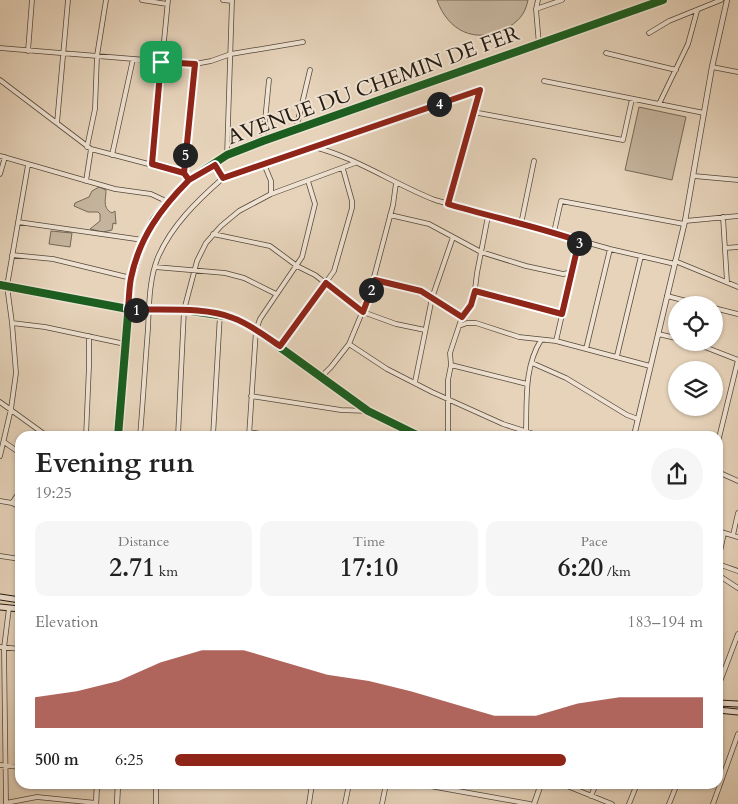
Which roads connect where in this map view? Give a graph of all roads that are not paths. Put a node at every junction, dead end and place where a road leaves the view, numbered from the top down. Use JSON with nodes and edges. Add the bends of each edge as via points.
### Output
{"nodes":[{"id":1,"x":32,"y":0,"type":"edge"},
{"id":2,"x":68,"y":0,"type":"edge"},
{"id":3,"x":106,"y":0,"type":"edge"},
{"id":4,"x":142,"y":0,"type":"edge"},
{"id":5,"x":223,"y":0,"type":"edge"},
{"id":6,"x":232,"y":0,"type":"edge"},
{"id":7,"x":538,"y":0,"type":"edge"},
{"id":8,"x":562,"y":0,"type":"edge"},
{"id":9,"x":663,"y":0,"type":"edge"},
{"id":10,"x":721,"y":0,"type":"edge"},
{"id":11,"x":727,"y":0,"type":"edge"},
{"id":12,"x":168,"y":2,"type":"edge"},
{"id":13,"x":536,"y":9,"type":"junction"},
{"id":14,"x":697,"y":11,"type":"junction"},
{"id":15,"x":649,"y":33,"type":"dead end"},
{"id":16,"x":303,"y":42,"type":"dead end"},
{"id":17,"x":539,"y":45,"type":"junction"},
{"id":18,"x":0,"y":48,"type":"edge"},
{"id":19,"x":28,"y":51,"type":"junction"},
{"id":20,"x":62,"y":53,"type":"junction"},
{"id":21,"x":606,"y":53,"type":"dead end"},
{"id":22,"x":231,"y":54,"type":"junction"},
{"id":23,"x":97,"y":56,"type":"junction"},
{"id":24,"x":132,"y":59,"type":"junction"},
{"id":25,"x":161,"y":62,"type":"junction"},
{"id":26,"x":195,"y":64,"type":"junction"},
{"id":27,"x":712,"y":67,"type":"junction"},
{"id":28,"x":310,"y":70,"type":"dead end"},
{"id":29,"x":676,"y":70,"type":"junction"},
{"id":30,"x":738,"y":72,"type":"edge"},
{"id":31,"x":0,"y":80,"type":"edge"},
{"id":32,"x":269,"y":80,"type":"dead end"},
{"id":33,"x":544,"y":81,"type":"dead end"},
{"id":34,"x":632,"y":99,"type":"junction"},
{"id":35,"x":659,"y":104,"type":"junction"},
{"id":36,"x":473,"y":112,"type":"junction"},
{"id":37,"x":704,"y":113,"type":"junction"},
{"id":38,"x":57,"y":123,"type":"junction"},
{"id":39,"x":296,"y":130,"type":"junction"},
{"id":40,"x":263,"y":141,"type":"junction"},
{"id":41,"x":314,"y":147,"type":"junction"},
{"id":42,"x":89,"y":148,"type":"junction"},
{"id":43,"x":112,"y":155,"type":"junction"},
{"id":44,"x":227,"y":155,"type":"junction"},
{"id":45,"x":2,"y":156,"type":"edge"},
{"id":46,"x":534,"y":161,"type":"dead end"},
{"id":47,"x":356,"y":163,"type":"junction"},
{"id":48,"x":152,"y":164,"type":"junction"},
{"id":49,"x":264,"y":164,"type":"junction"},
{"id":50,"x":28,"y":165,"type":"junction"},
{"id":51,"x":215,"y":165,"type":"junction"},
{"id":52,"x":343,"y":169,"type":"junction"},
{"id":53,"x":184,"y":173,"type":"junction"},
{"id":54,"x":0,"y":174,"type":"edge"},
{"id":55,"x":694,"y":176,"type":"junction"},
{"id":56,"x":223,"y":178,"type":"junction"},
{"id":57,"x":189,"y":180,"type":"junction"},
{"id":58,"x":738,"y":180,"type":"edge"},
{"id":59,"x":86,"y":181,"type":"junction"},
{"id":60,"x":308,"y":181,"type":"junction"},
{"id":61,"x":396,"y":183,"type":"junction"},
{"id":62,"x":271,"y":194,"type":"junction"},
{"id":63,"x":168,"y":202,"type":"junction"},
{"id":64,"x":448,"y":204,"type":"junction"},
{"id":65,"x":390,"y":215,"type":"junction"},
{"id":66,"x":488,"y":216,"type":"junction"},
{"id":67,"x":738,"y":216,"type":"edge"},
{"id":68,"x":723,"y":217,"type":"junction"},
{"id":69,"x":18,"y":222,"type":"junction"},
{"id":70,"x":684,"y":223,"type":"junction"},
{"id":71,"x":521,"y":224,"type":"junction"},
{"id":72,"x":554,"y":232,"type":"junction"},
{"id":73,"x":214,"y":234,"type":"junction"},
{"id":74,"x":453,"y":237,"type":"junction"},
{"id":75,"x":143,"y":240,"type":"junction"},
{"id":76,"x":579,"y":241,"type":"junction"},
{"id":77,"x":738,"y":247,"type":"edge"},
{"id":78,"x":725,"y":248,"type":"junction"},
{"id":79,"x":610,"y":249,"type":"junction"},
{"id":80,"x":481,"y":252,"type":"junction"},
{"id":81,"x":12,"y":255,"type":"junction"},
{"id":82,"x":641,"y":256,"type":"junction"},
{"id":83,"x":675,"y":262,"type":"junction"},
{"id":84,"x":297,"y":266,"type":"junction"},
{"id":85,"x":155,"y":267,"type":"junction"},
{"id":86,"x":193,"y":270,"type":"junction"},
{"id":87,"x":572,"y":272,"type":"junction"},
{"id":88,"x":131,"y":278,"type":"junction"},
{"id":89,"x":375,"y":280,"type":"junction"},
{"id":90,"x":727,"y":282,"type":"junction"},
{"id":91,"x":326,"y":283,"type":"junction"},
{"id":92,"x":0,"y":285,"type":"edge"},
{"id":93,"x":7,"y":286,"type":"junction"},
{"id":94,"x":738,"y":287,"type":"edge"},
{"id":95,"x":475,"y":291,"type":"junction"},
{"id":96,"x":276,"y":294,"type":"junction"},
{"id":97,"x":667,"y":296,"type":"joint"},
{"id":98,"x":432,"y":298,"type":"junction"},
{"id":99,"x":128,"y":309,"type":"junction"},
{"id":100,"x":149,"y":310,"type":"junction"},
{"id":101,"x":184,"y":310,"type":"junction"},
{"id":102,"x":723,"y":310,"type":"edge"},
{"id":103,"x":363,"y":312,"type":"junction"},
{"id":104,"x":220,"y":314,"type":"junction"},
{"id":105,"x":562,"y":314,"type":"junction"},
{"id":106,"x":738,"y":314,"type":"edge"},
{"id":107,"x":462,"y":317,"type":"junction"},
{"id":108,"x":12,"y":323,"type":"junction"},
{"id":109,"x":459,"y":326,"type":"junction"},
{"id":110,"x":256,"y":330,"type":"junction"},
{"id":111,"x":425,"y":330,"type":"junction"},
{"id":112,"x":658,"y":334,"type":"junction"},
{"id":113,"x":89,"y":336,"type":"junction"},
{"id":114,"x":668,"y":336,"type":"edge"},
{"id":115,"x":541,"y":340,"type":"junction"},
{"id":116,"x":556,"y":341,"type":"junction"},
{"id":117,"x":125,"y":344,"type":"junction"},
{"id":118,"x":349,"y":344,"type":"junction"},
{"id":119,"x":280,"y":346,"type":"junction"},
{"id":120,"x":586,"y":348,"type":"junction"},
{"id":121,"x":715,"y":351,"type":"edge"},
{"id":122,"x":617,"y":356,"type":"junction"},
{"id":123,"x":738,"y":360,"type":"edge"},
{"id":124,"x":532,"y":363,"type":"junction"},
{"id":125,"x":451,"y":364,"type":"junction"},
{"id":126,"x":650,"y":366,"type":"junction"},
{"id":127,"x":321,"y":377,"type":"junction"},
{"id":128,"x":414,"y":382,"type":"junction"},
{"id":129,"x":527,"y":384,"type":"junction"},
{"id":130,"x":251,"y":396,"type":"junction"},
{"id":131,"x":449,"y":399,"type":"junction"},
{"id":132,"x":0,"y":402,"type":"edge"},
{"id":133,"x":11,"y":409,"type":"junction"},
{"id":134,"x":368,"y":411,"type":"junction"},
{"id":135,"x":638,"y":419,"type":"junction"},
{"id":136,"x":40,"y":431,"type":"edge"},
{"id":137,"x":86,"y":431,"type":"edge"},
{"id":138,"x":118,"y":431,"type":"edge"},
{"id":139,"x":140,"y":431,"type":"edge"},
{"id":140,"x":178,"y":431,"type":"edge"},
{"id":141,"x":213,"y":431,"type":"edge"},
{"id":142,"x":249,"y":431,"type":"edge"},
{"id":143,"x":403,"y":431,"type":"edge"},
{"id":144,"x":448,"y":431,"type":"edge"},
{"id":145,"x":526,"y":431,"type":"joint"},
{"id":146,"x":635,"y":431,"type":"edge"},
{"id":147,"x":721,"y":431,"type":"edge"},
{"id":148,"x":4,"y":442,"type":"junction"},
{"id":149,"x":15,"y":450,"type":"edge"},
{"id":150,"x":0,"y":456,"type":"edge"},
{"id":151,"x":723,"y":474,"type":"edge"},
{"id":152,"x":738,"y":481,"type":"edge"},
{"id":153,"x":15,"y":498,"type":"edge"},
{"id":154,"x":0,"y":501,"type":"edge"},
{"id":155,"x":12,"y":503,"type":"junction"},
{"id":156,"x":15,"y":504,"type":"edge"},
{"id":157,"x":738,"y":513,"type":"edge"},
{"id":158,"x":724,"y":533,"type":"joint"},
{"id":159,"x":733,"y":535,"type":"junction"},
{"id":160,"x":738,"y":536,"type":"edge"},
{"id":161,"x":723,"y":538,"type":"edge"},
{"id":162,"x":0,"y":556,"type":"edge"},
{"id":163,"x":15,"y":558,"type":"edge"},
{"id":164,"x":723,"y":565,"type":"edge"},
{"id":165,"x":738,"y":571,"type":"edge"},
{"id":166,"x":723,"y":578,"type":"edge"},
{"id":167,"x":738,"y":588,"type":"edge"},
{"id":168,"x":0,"y":597,"type":"edge"},
{"id":169,"x":15,"y":599,"type":"edge"},
{"id":170,"x":0,"y":606,"type":"edge"},
{"id":171,"x":9,"y":608,"type":"junction"},
{"id":172,"x":15,"y":609,"type":"edge"},
{"id":173,"x":738,"y":634,"type":"edge"},
{"id":174,"x":2,"y":648,"type":"edge"},
{"id":175,"x":15,"y":649,"type":"edge"},
{"id":176,"x":723,"y":667,"type":"edge"},
{"id":177,"x":723,"y":703,"type":"edge"},
{"id":178,"x":738,"y":704,"type":"edge"},
{"id":179,"x":723,"y":710,"type":"edge"},
{"id":180,"x":738,"y":712,"type":"edge"},
{"id":181,"x":738,"y":734,"type":"edge"},
{"id":182,"x":2,"y":765,"type":"edge"},
{"id":183,"x":15,"y":766,"type":"edge"},
{"id":184,"x":723,"y":776,"type":"edge"},
{"id":185,"x":97,"y":789,"type":"edge"},
{"id":186,"x":118,"y":789,"type":"edge"},
{"id":187,"x":156,"y":789,"type":"edge"},
{"id":188,"x":311,"y":789,"type":"edge"},
{"id":189,"x":348,"y":789,"type":"edge"},
{"id":190,"x":385,"y":789,"type":"edge"},
{"id":191,"x":447,"y":789,"type":"edge"},
{"id":192,"x":538,"y":789,"type":"edge"},
{"id":193,"x":574,"y":789,"type":"edge"},
{"id":194,"x":594,"y":789,"type":"edge"},
{"id":195,"x":635,"y":789,"type":"edge"},
{"id":196,"x":675,"y":789,"type":"edge"},
{"id":197,"x":718,"y":789,"type":"edge"},
{"id":198,"x":591,"y":796,"type":"junction"},
{"id":199,"x":6,"y":803,"type":"edge"},
{"id":200,"x":96,"y":804,"type":"edge"},
{"id":201,"x":117,"y":804,"type":"edge"},
{"id":202,"x":156,"y":804,"type":"edge"},
{"id":203,"x":309,"y":804,"type":"edge"},
{"id":204,"x":345,"y":804,"type":"edge"},
{"id":205,"x":382,"y":804,"type":"edge"},
{"id":206,"x":530,"y":804,"type":"edge"},
{"id":207,"x":534,"y":804,"type":"edge"},
{"id":208,"x":612,"y":804,"type":"edge"},
{"id":209,"x":629,"y":804,"type":"edge"},
{"id":210,"x":670,"y":804,"type":"edge"},
{"id":211,"x":713,"y":804,"type":"edge"}],
"edges":[{"from":1,"to":19,"type":"street"},
{"from":2,"to":20,"type":"street"},
{"from":3,"to":23,"type":"street"},
{"from":4,"to":12,"type":"street"},
{"from":5,"to":6,"type":"street"},
{"from":6,"to":22,"type":"street"},
{"from":7,"to":13,"type":"street"},
{"from":8,"to":13,"type":"street"},
{"from":9,"to":17,"type":"street","name":"AVENUE DU CHEMIN DE FER"},
{"from":10,"to":14,"type":"street"},
{"from":11,"to":27,"type":"street"},
{"from":12,"to":25,"type":"street"},
{"from":13,"to":17,"type":"street"},
{"from":14,"to":15,"type":"street","via":[[669,21]]},
{"from":14,"to":29,"type":"street","via":[[688,44]]},
{"from":16,"to":22,"type":"street"},
{"from":17,"to":39,"type":"street","name":"AVENUE DU CHEMIN DE FER"},
{"from":18,"to":19,"type":"street"},
{"from":19,"to":20,"type":"street"},
{"from":20,"to":23,"type":"street"},
{"from":20,"to":38,"type":"street"},
{"from":21,"to":29,"type":"street"},
{"from":22,"to":26,"type":"street"},
{"from":22,"to":44,"type":"street"},
{"from":23,"to":24,"type":"street"},
{"from":23,"to":42,"type":"street","via":[[95,109]]},
{"from":24,"to":25,"type":"street"},
{"from":24,"to":43,"type":"street"},
{"from":25,"to":26,"type":"street"},
{"from":25,"to":48,"type":"street"},
{"from":26,"to":53,"type":"street"},
{"from":27,"to":30,"type":"street"},
{"from":27,"to":37,"type":"street"},
{"from":28,"to":39,"type":"street"},
{"from":29,"to":35,"type":"street"},
{"from":31,"to":38,"type":"street"},
{"from":32,"to":40,"type":"street"},
{"from":33,"to":34,"type":"street"},
{"from":34,"to":35,"type":"street"},
{"from":34,"to":36,"type":"street","via":[[623,140]]},
{"from":35,"to":37,"type":"street"},
{"from":36,"to":41,"type":"street","name":"AVENUE DU CHEMIN DE FER","via":[[480,90]]},
{"from":36,"to":64,"type":"street"},
{"from":37,"to":55,"type":"street"},
{"from":38,"to":42,"type":"street"},
{"from":39,"to":40,"type":"street","name":"AVENUE DU CHEMIN DE FER"},
{"from":40,"to":44,"type":"street","name":"AVENUE DU CHEMIN DE FER"},
{"from":41,"to":47,"type":"street"},
{"from":41,"to":49,"type":"street","name":"AVENUE DU CHEMIN DE FER"},
{"from":42,"to":43,"type":"street"},
{"from":42,"to":59,"type":"street"},
{"from":43,"to":48,"type":"street"},
{"from":44,"to":51,"type":"street","name":"AVENUE DU CHEMIN DE FER"},
{"from":45,"to":50,"type":"street"},
{"from":45,"to":54,"type":"street"},
{"from":46,"to":71,"type":"street"},
{"from":47,"to":52,"type":"street"},
{"from":47,"to":61,"type":"street"},
{"from":48,"to":53,"type":"street"},
{"from":49,"to":56,"type":"street","name":"AVENUE DU CHEMIN DE FER"},
{"from":49,"to":62,"type":"street","via":[[272,185]]},
{"from":50,"to":59,"type":"street"},
{"from":50,"to":69,"type":"street"},
{"from":51,"to":56,"type":"street"},
{"from":51,"to":57,"type":"street","name":"AVENUE DU CHEMIN DE FER"},
{"from":52,"to":60,"type":"street"},
{"from":52,"to":91,"type":"street","via":[[352,208],[334,271]]},
{"from":53,"to":57,"type":"street"},
{"from":55,"to":58,"type":"street"},
{"from":55,"to":70,"type":"street"},
{"from":56,"to":85,"type":"street","name":"AVENUE DU CHEMIN DE FER","via":[[193,205],[164,245]]},
{"from":57,"to":63,"type":"street","name":"AVENUE DU CHEMIN DE FER"},
{"from":59,"to":63,"type":"street","via":[[151,194]]},
{"from":60,"to":62,"type":"street"},
{"from":60,"to":84,"type":"street","via":[[315,204]]},
{"from":61,"to":64,"type":"street"},
{"from":61,"to":65,"type":"street"},
{"from":62,"to":73,"type":"street","via":[[238,211]]},
{"from":63,"to":75,"type":"street","name":"AVENUE DU CHEMIN DE FER"},
{"from":64,"to":66,"type":"street"},
{"from":65,"to":74,"type":"street","via":[[429,224]]},
{"from":65,"to":89,"type":"street"},
{"from":66,"to":71,"type":"street"},
{"from":66,"to":80,"type":"street"},
{"from":67,"to":68,"type":"street"},
{"from":68,"to":70,"type":"street"},
{"from":68,"to":78,"type":"street"},
{"from":69,"to":75,"type":"street"},
{"from":69,"to":81,"type":"street"},
{"from":70,"to":72,"type":"street","via":[[561,201]]},
{"from":70,"to":83,"type":"street"},
{"from":71,"to":72,"type":"street"},
{"from":72,"to":76,"type":"street"},
{"from":73,"to":84,"type":"street","via":[[270,246]]},
{"from":73,"to":86,"type":"street","via":[[200,252]]},
{"from":74,"to":80,"type":"street"},
{"from":74,"to":98,"type":"street"},
{"from":75,"to":88,"type":"street","name":"AVENUE DU CHEMIN DE FER"},
{"from":76,"to":79,"type":"street"},
{"from":76,"to":87,"type":"street"},
{"from":77,"to":78,"type":"street"},
{"from":78,"to":90,"type":"street"},
{"from":79,"to":82,"type":"street"},
{"from":79,"to":120,"type":"street"},
{"from":80,"to":87,"type":"street","via":[[550,272]]},
{"from":80,"to":95,"type":"street"},
{"from":81,"to":88,"type":"street","via":[[53,259]]},
{"from":81,"to":93,"type":"street"},
{"from":82,"to":83,"type":"street"},
{"from":82,"to":122,"type":"street"},
{"from":83,"to":90,"type":"street"},
{"from":83,"to":97,"type":"street"},
{"from":84,"to":91,"type":"street"},
{"from":84,"to":96,"type":"street"},
{"from":85,"to":86,"type":"street"},
{"from":85,"to":100,"type":"street","name":"AVENUE DU CHEMIN DE FER"},
{"from":86,"to":96,"type":"street","via":[[244,278]]},
{"from":86,"to":101,"type":"street"},
{"from":87,"to":105,"type":"street"},
{"from":88,"to":99,"type":"street","name":"AVENUE DU CHEMIN DE FER"},
{"from":89,"to":98,"type":"street","via":[[412,288]]},
{"from":89,"to":103,"type":"street"},
{"from":90,"to":94,"type":"street"},
{"from":91,"to":103,"type":"street"},
{"from":91,"to":119,"type":"street"},
{"from":92,"to":93,"type":"street"},
{"from":93,"to":99,"type":"street"},
{"from":93,"to":108,"type":"street"},
{"from":95,"to":105,"type":"street"},
{"from":95,"to":107,"type":"street","via":[[471,305]]},
{"from":96,"to":110,"type":"street"},
{"from":97,"to":112,"type":"street"},
{"from":98,"to":107,"type":"street"},
{"from":98,"to":111,"type":"street"},
{"from":99,"to":100,"type":"street"},
{"from":99,"to":117,"type":"street","name":"AVENUE DU CHEMIN DE FER"},
{"from":100,"to":101,"type":"street"},
{"from":100,"to":139,"type":"street","name":"AVENUE DU CHEMIN DE FER"},
{"from":101,"to":104,"type":"street"},
{"from":101,"to":140,"type":"street"},
{"from":102,"to":106,"type":"street"},
{"from":103,"to":111,"type":"street"},
{"from":103,"to":118,"type":"street"},
{"from":104,"to":110,"type":"street"},
{"from":104,"to":141,"type":"street"},
{"from":105,"to":116,"type":"street"},
{"from":107,"to":109,"type":"street"},
{"from":108,"to":113,"type":"street"},
{"from":108,"to":133,"type":"street","via":[[16,373]]},
{"from":109,"to":115,"type":"street","via":[[476,323],[519,337]]},
{"from":109,"to":125,"type":"street","via":[[450,353]]},
{"from":110,"to":119,"type":"street"},
{"from":110,"to":130,"type":"street"},
{"from":111,"to":128,"type":"street"},
{"from":112,"to":114,"type":"street"},
{"from":112,"to":126,"type":"street"},
{"from":113,"to":117,"type":"street"},
{"from":113,"to":137,"type":"street"},
{"from":115,"to":116,"type":"street"},
{"from":115,"to":124,"type":"street"},
{"from":116,"to":120,"type":"street"},
{"from":117,"to":138,"type":"street","name":"AVENUE DU CHEMIN DE FER"},
{"from":118,"to":127,"type":"street"},
{"from":118,"to":128,"type":"street"},
{"from":119,"to":127,"type":"street"},
{"from":120,"to":122,"type":"street"},
{"from":121,"to":123,"type":"street"},
{"from":122,"to":126,"type":"street"},
{"from":123,"to":147,"type":"street"},
{"from":124,"to":129,"type":"street"},
{"from":124,"to":135,"type":"street","via":[[566,378]]},
{"from":125,"to":129,"type":"street"},
{"from":125,"to":131,"type":"street"},
{"from":126,"to":135,"type":"street"},
{"from":127,"to":134,"type":"street"},
{"from":128,"to":131,"type":"street"},
{"from":129,"to":145,"type":"street"},
{"from":130,"to":134,"type":"street"},
{"from":130,"to":142,"type":"street"},
{"from":131,"to":144,"type":"street"},
{"from":131,"to":145,"type":"street"},
{"from":132,"to":133,"type":"street"},
{"from":133,"to":136,"type":"street"},
{"from":133,"to":148,"type":"street"},
{"from":134,"to":143,"type":"street"},
{"from":135,"to":146,"type":"street"},
{"from":148,"to":149,"type":"street"},
{"from":148,"to":150,"type":"street"},
{"from":151,"to":152,"type":"street"},
{"from":153,"to":155,"type":"street"},
{"from":154,"to":155,"type":"street"},
{"from":155,"to":156,"type":"street"},
{"from":157,"to":159,"type":"street"},
{"from":158,"to":159,"type":"street"},
{"from":158,"to":161,"type":"street"},
{"from":159,"to":160,"type":"street"},
{"from":162,"to":163,"type":"street"},
{"from":164,"to":165,"type":"street"},
{"from":166,"to":167,"type":"street"},
{"from":168,"to":169,"type":"main road"},
{"from":170,"to":171,"type":"main road"},
{"from":171,"to":172,"type":"main road"},
{"from":171,"to":174,"type":"street"},
{"from":173,"to":176,"type":"street"},
{"from":174,"to":175,"type":"street"},
{"from":174,"to":182,"type":"street"},
{"from":177,"to":178,"type":"main road"},
{"from":179,"to":180,"type":"main road"},
{"from":181,"to":184,"type":"street"},
{"from":182,"to":183,"type":"street"},
{"from":182,"to":199,"type":"street"},
{"from":185,"to":200,"type":"street"},
{"from":186,"to":201,"type":"street"},
{"from":187,"to":202,"type":"street"},
{"from":188,"to":203,"type":"street"},
{"from":189,"to":204,"type":"street"},
{"from":190,"to":205,"type":"street"},
{"from":191,"to":206,"type":"street"},
{"from":192,"to":207,"type":"street"},
{"from":193,"to":198,"type":"street"},
{"from":194,"to":198,"type":"street"},
{"from":195,"to":209,"type":"street"},
{"from":196,"to":210,"type":"street"},
{"from":197,"to":211,"type":"street"},
{"from":198,"to":208,"type":"street"},
{"from":199,"to":200,"type":"street","via":[[37,797]]}]}
